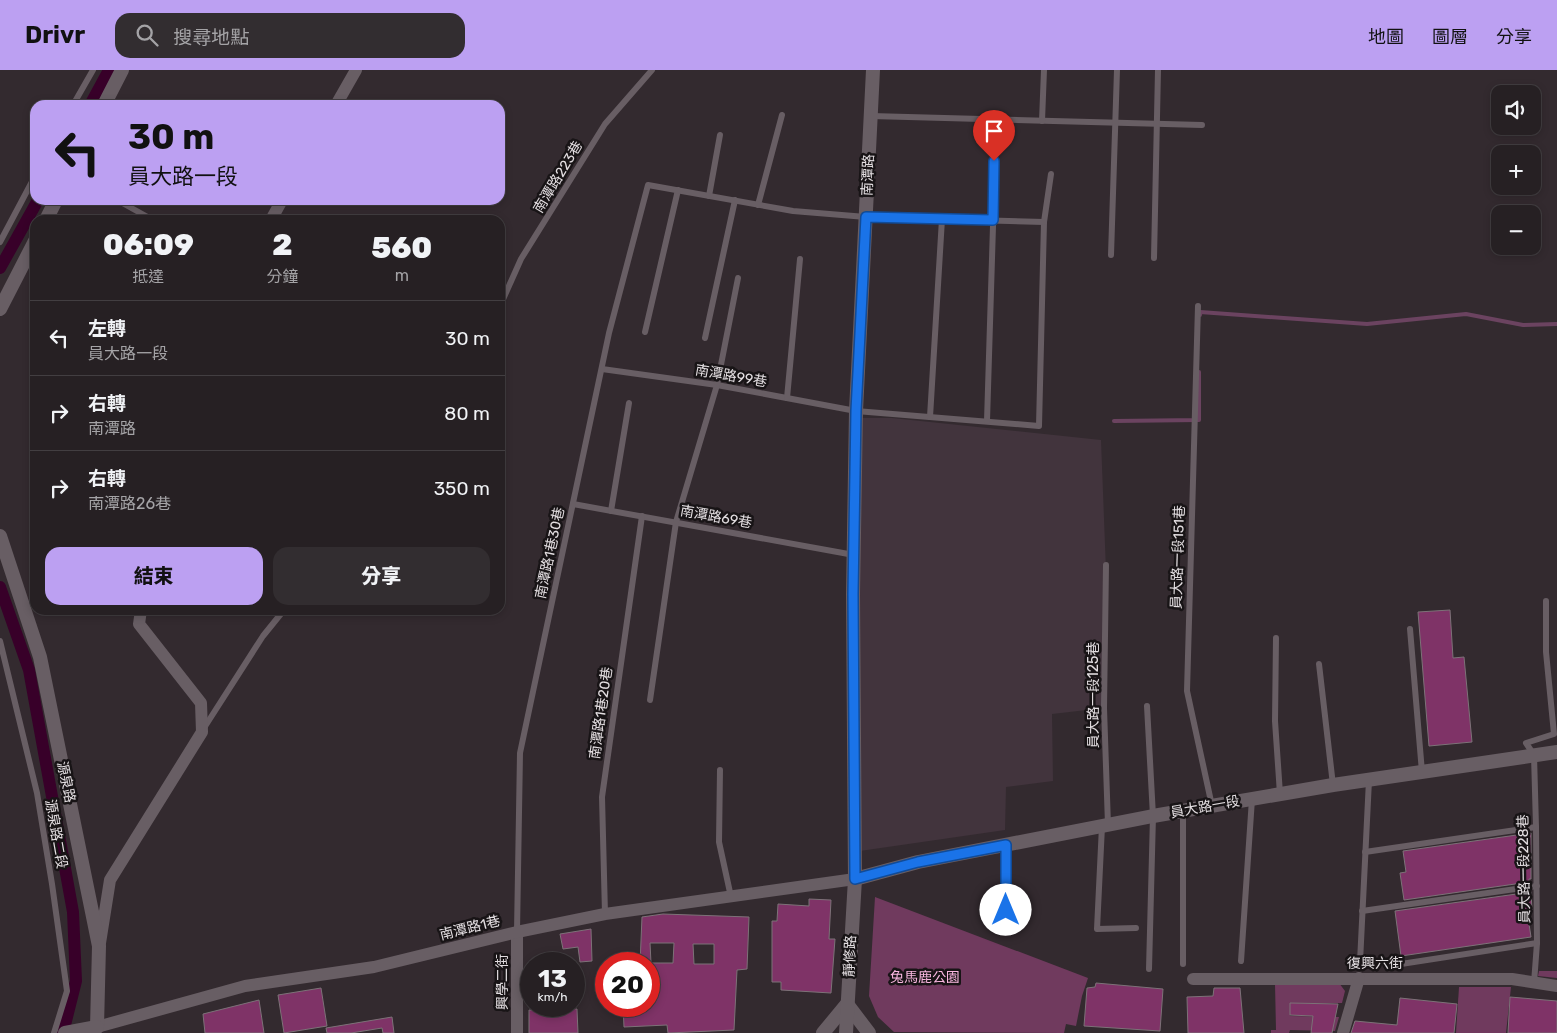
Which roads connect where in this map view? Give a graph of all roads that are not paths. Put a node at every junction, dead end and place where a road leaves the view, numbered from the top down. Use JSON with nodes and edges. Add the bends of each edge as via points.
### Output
{"nodes":[{"id":1,"x":92,"y":70,"type":"edge"},
{"id":2,"x":122,"y":70,"type":"edge"},
{"id":3,"x":356,"y":70,"type":"edge"},
{"id":4,"x":652,"y":70,"type":"edge"},
{"id":5,"x":873,"y":70,"type":"edge"},
{"id":6,"x":1044,"y":70,"type":"edge"},
{"id":7,"x":1117,"y":70,"type":"edge"},
{"id":8,"x":1158,"y":70,"type":"edge"},
{"id":9,"x":76,"y":100,"type":"edge"},
{"id":10,"x":107,"y":100,"type":"edge"},
{"id":11,"x":339,"y":100,"type":"edge"},
{"id":12,"x":782,"y":115,"type":"dead end"},
{"id":13,"x":871,"y":116,"type":"junction"},
{"id":14,"x":1042,"y":121,"type":"junction"},
{"id":15,"x":1114,"y":123,"type":"junction"},
{"id":16,"x":1156,"y":124,"type":"junction"},
{"id":17,"x":1202,"y":126,"type":"dead end"},
{"id":18,"x":720,"y":135,"type":"dead end"},
{"id":19,"x":994,"y":161,"type":"dead end"},
{"id":20,"x":1051,"y":174,"type":"dead end"},
{"id":21,"x":30,"y":185,"type":"edge"},
{"id":22,"x":678,"y":190,"type":"junction"},
{"id":23,"x":709,"y":196,"type":"junction"},
{"id":24,"x":735,"y":200,"type":"junction"},
{"id":25,"x":758,"y":204,"type":"junction"},
{"id":26,"x":126,"y":205,"type":"edge"},
{"id":27,"x":144,"y":215,"type":"edge"},
{"id":28,"x":866,"y":217,"type":"junction"},
{"id":29,"x":942,"y":219,"type":"junction"},
{"id":30,"x":993,"y":220,"type":"junction"},
{"id":31,"x":1044,"y":222,"type":"junction"},
{"id":32,"x":0,"y":242,"type":"edge"},
{"id":33,"x":30,"y":251,"type":"edge"},
{"id":34,"x":1111,"y":255,"type":"dead end"},
{"id":35,"x":1154,"y":258,"type":"dead end"},
{"id":36,"x":800,"y":259,"type":"dead end"},
{"id":37,"x":738,"y":278,"type":"dead end"},
{"id":38,"x":505,"y":295,"type":"edge"},
{"id":39,"x":1198,"y":306,"type":"dead end"},
{"id":40,"x":0,"y":309,"type":"edge"},
{"id":41,"x":645,"y":332,"type":"dead end"},
{"id":42,"x":705,"y":338,"type":"dead end"},
{"id":43,"x":602,"y":369,"type":"junction"},
{"id":44,"x":717,"y":385,"type":"junction"},
{"id":45,"x":787,"y":398,"type":"junction"},
{"id":46,"x":629,"y":404,"type":"dead end"},
{"id":47,"x":856,"y":411,"type":"junction"},
{"id":48,"x":930,"y":416,"type":"junction"},
{"id":49,"x":988,"y":421,"type":"junction"},
{"id":50,"x":573,"y":504,"type":"junction"},
{"id":51,"x":611,"y":511,"type":"junction"},
{"id":52,"x":642,"y":516,"type":"junction"},
{"id":53,"x":676,"y":522,"type":"junction"},
{"id":54,"x":0,"y":536,"type":"edge"},
{"id":55,"x":854,"y":555,"type":"junction"},
{"id":56,"x":1106,"y":565,"type":"dead end"},
{"id":57,"x":1546,"y":601,"type":"dead end"},
{"id":58,"x":140,"y":615,"type":"edge"},
{"id":59,"x":280,"y":615,"type":"edge"},
{"id":60,"x":1410,"y":629,"type":"dead end"},
{"id":61,"x":1276,"y":638,"type":"dead end"},
{"id":62,"x":0,"y":642,"type":"edge"},
{"id":63,"x":1318,"y":664,"type":"dead end"},
{"id":64,"x":650,"y":700,"type":"dead end"},
{"id":65,"x":1147,"y":706,"type":"dead end"},
{"id":66,"x":202,"y":732,"type":"junction"},
{"id":67,"x":1557,"y":752,"type":"edge"},
{"id":68,"x":1534,"y":755,"type":"junction"},
{"id":69,"x":720,"y":770,"type":"dead end"},
{"id":70,"x":1422,"y":773,"type":"junction"},
{"id":71,"x":1368,"y":780,"type":"junction"},
{"id":72,"x":1333,"y":786,"type":"junction"},
{"id":73,"x":1280,"y":794,"type":"junction"},
{"id":74,"x":1252,"y":799,"type":"junction"},
{"id":75,"x":1212,"y":806,"type":"junction"},
{"id":76,"x":1183,"y":811,"type":"junction"},
{"id":77,"x":1153,"y":816,"type":"junction"},
{"id":78,"x":1105,"y":826,"type":"junction"},
{"id":79,"x":1536,"y":827,"type":"junction"},
{"id":80,"x":1006,"y":845,"type":"junction"},
{"id":81,"x":1366,"y":852,"type":"junction"},
{"id":82,"x":855,"y":879,"type":"junction"},
{"id":83,"x":1537,"y":886,"type":"junction"},
{"id":84,"x":731,"y":897,"type":"junction"},
{"id":85,"x":1006,"y":910,"type":"dead end"},
{"id":86,"x":1362,"y":911,"type":"junction"},
{"id":87,"x":604,"y":914,"type":"junction"},
{"id":88,"x":1136,"y":928,"type":"dead end"},
{"id":89,"x":516,"y":932,"type":"junction"},
{"id":90,"x":1537,"y":943,"type":"junction"},
{"id":91,"x":99,"y":946,"type":"junction"},
{"id":92,"x":1241,"y":961,"type":"dead end"},
{"id":93,"x":1183,"y":964,"type":"dead end"},
{"id":94,"x":1149,"y":969,"type":"dead end"},
{"id":95,"x":1359,"y":978,"type":"junction"},
{"id":96,"x":1193,"y":979,"type":"dead end"},
{"id":97,"x":1534,"y":983,"type":"junction"},
{"id":98,"x":1557,"y":986,"type":"edge"},
{"id":99,"x":847,"y":1004,"type":"junction"},
{"id":100,"x":94,"y":1030,"type":"edge"},
{"id":101,"x":54,"y":1033,"type":"edge"},
{"id":102,"x":65,"y":1033,"type":"edge"},
{"id":103,"x":516,"y":1033,"type":"edge"},
{"id":104,"x":823,"y":1033,"type":"edge"},
{"id":105,"x":846,"y":1033,"type":"edge"},
{"id":106,"x":869,"y":1033,"type":"edge"},
{"id":107,"x":1343,"y":1033,"type":"edge"}],
"edges":[{"from":1,"to":9,"type":"lane"},
{"from":2,"to":10,"type":"street"},
{"from":3,"to":11,"type":"street"},
{"from":4,"to":38,"type":"lane","name":"南潭路223巷","via":[[605,124],[521,259]]},
{"from":5,"to":13,"type":"street","name":"南潭路"},
{"from":6,"to":14,"type":"lane"},
{"from":7,"to":15,"type":"lane"},
{"from":8,"to":16,"type":"lane"},
{"from":12,"to":25,"type":"lane"},
{"from":13,"to":14,"type":"lane"},
{"from":13,"to":28,"type":"street","name":"南潭路"},
{"from":14,"to":15,"type":"lane"},
{"from":15,"to":16,"type":"lane"},
{"from":15,"to":34,"type":"lane"},
{"from":16,"to":17,"type":"lane"},
{"from":16,"to":35,"type":"lane"},
{"from":18,"to":23,"type":"lane"},
{"from":19,"to":30,"type":"lane"},
{"from":20,"to":31,"type":"lane"},
{"from":21,"to":32,"type":"lane"},
{"from":22,"to":23,"type":"lane"},
{"from":22,"to":41,"type":"lane"},
{"from":22,"to":43,"type":"lane","name":"南潭路1巷30巷","via":[[648,185]]},
{"from":23,"to":24,"type":"lane"},
{"from":24,"to":25,"type":"lane"},
{"from":24,"to":42,"type":"lane"},
{"from":25,"to":28,"type":"lane","via":[[793,211]]},
{"from":26,"to":27,"type":"lane"},
{"from":28,"to":29,"type":"lane"},
{"from":28,"to":47,"type":"street","name":"南潭路"},
{"from":29,"to":30,"type":"lane"},
{"from":29,"to":48,"type":"lane"},
{"from":30,"to":31,"type":"lane"},
{"from":30,"to":49,"type":"lane"},
{"from":31,"to":49,"type":"lane","name":"南潭路99巷","via":[[1039,426]]},
{"from":33,"to":40,"type":"street"},
{"from":36,"to":45,"type":"lane"},
{"from":37,"to":44,"type":"lane"},
{"from":39,"to":75,"type":"lane","name":"員大路一段151巷","via":[[1187,691]]},
{"from":43,"to":44,"type":"lane","name":"南潭路99巷"},
{"from":43,"to":50,"type":"lane","name":"南潭路1巷30巷"},
{"from":44,"to":45,"type":"lane","name":"南潭路99巷"},
{"from":44,"to":53,"type":"lane"},
{"from":45,"to":47,"type":"lane","name":"南潭路99巷"},
{"from":46,"to":51,"type":"lane"},
{"from":47,"to":48,"type":"lane","name":"南潭路99巷"},
{"from":47,"to":55,"type":"street","name":"南潭路"},
{"from":48,"to":49,"type":"lane","name":"南潭路99巷"},
{"from":50,"to":51,"type":"lane","name":"南潭路69巷"},
{"from":50,"to":89,"type":"lane","name":"南潭路1巷30巷","via":[[520,753]]},
{"from":51,"to":52,"type":"lane","name":"南潭路69巷"},
{"from":52,"to":53,"type":"lane","name":"南潭路69巷"},
{"from":52,"to":87,"type":"lane","name":"南潭路1巷20巷","via":[[602,798]]},
{"from":53,"to":55,"type":"lane","name":"南潭路69巷"},
{"from":53,"to":64,"type":"lane"},
{"from":54,"to":91,"type":"street","name":"源泉路","via":[[40,657]]},
{"from":55,"to":82,"type":"street","name":"南潭路"},
{"from":56,"to":78,"type":"lane","name":"員大路一段125巷"},
{"from":57,"to":68,"type":"lane","name":"員大路一段228巷","via":[[1546,652],[1554,734],[1526,743]]},
{"from":58,"to":66,"type":"street","via":[[139,624],[202,703]]},
{"from":59,"to":66,"type":"lane"},
{"from":60,"to":70,"type":"lane"},
{"from":61,"to":73,"type":"lane","via":[[1275,721]]},
{"from":62,"to":101,"type":"lane","name":"源泉路二段","via":[[36,792],[67,991]]},
{"from":63,"to":72,"type":"lane"},
{"from":65,"to":77,"type":"lane"},
{"from":66,"to":91,"type":"street","via":[[110,880]]},
{"from":67,"to":68,"type":"street","name":"員大路一段"},
{"from":68,"to":70,"type":"street","name":"員大路一段"},
{"from":68,"to":79,"type":"lane","name":"員大路一段228巷"},
{"from":69,"to":84,"type":"lane","via":[[719,842]]},
{"from":70,"to":71,"type":"street","name":"員大路一段"},
{"from":71,"to":72,"type":"street","name":"員大路一段"},
{"from":71,"to":81,"type":"lane"},
{"from":72,"to":73,"type":"street","name":"員大路一段"},
{"from":73,"to":74,"type":"street","name":"員大路一段"},
{"from":74,"to":75,"type":"street","name":"員大路一段"},
{"from":74,"to":92,"type":"lane"},
{"from":75,"to":76,"type":"street","name":"員大路一段"},
{"from":76,"to":77,"type":"street","name":"員大路一段"},
{"from":76,"to":93,"type":"lane"},
{"from":77,"to":78,"type":"street","name":"員大路一段"},
{"from":77,"to":94,"type":"lane"},
{"from":78,"to":80,"type":"street","name":"員大路一段"},
{"from":78,"to":88,"type":"lane","name":"員大路一段125巷","via":[[1097,929]]},
{"from":79,"to":81,"type":"lane"},
{"from":79,"to":83,"type":"lane","name":"員大路一段228巷"},
{"from":80,"to":82,"type":"street","name":"員大路一段","via":[[918,862]]},
{"from":80,"to":85,"type":"lane"},
{"from":81,"to":86,"type":"lane"},
{"from":82,"to":84,"type":"street","name":"南潭路1巷"},
{"from":82,"to":99,"type":"street","name":"靜修路"},
{"from":83,"to":86,"type":"lane"},
{"from":83,"to":90,"type":"lane","name":"員大路一段228巷"},
{"from":84,"to":87,"type":"street","name":"南潭路1巷"},
{"from":86,"to":90,"type":"lane","via":[[1360,962],[1402,964]]},
{"from":87,"to":89,"type":"street","name":"南潭路1巷"},
{"from":89,"to":100,"type":"street","name":"南潭路1巷","via":[[374,967],[245,986]]},
{"from":89,"to":103,"type":"street","name":"興學二街"},
{"from":90,"to":97,"type":"lane","name":"員大路一段228巷"},
{"from":91,"to":100,"type":"street","name":"源泉路"},
{"from":95,"to":96,"type":"street","name":"復興六街"},
{"from":95,"to":97,"type":"street","name":"復興六街","via":[[1512,979]]},
{"from":95,"to":107,"type":"street"},
{"from":97,"to":98,"type":"street","name":"復興六街"},
{"from":99,"to":104,"type":"street"},
{"from":99,"to":105,"type":"street","name":"靜修路"},
{"from":99,"to":106,"type":"street"},
{"from":100,"to":102,"type":"street"}]}
